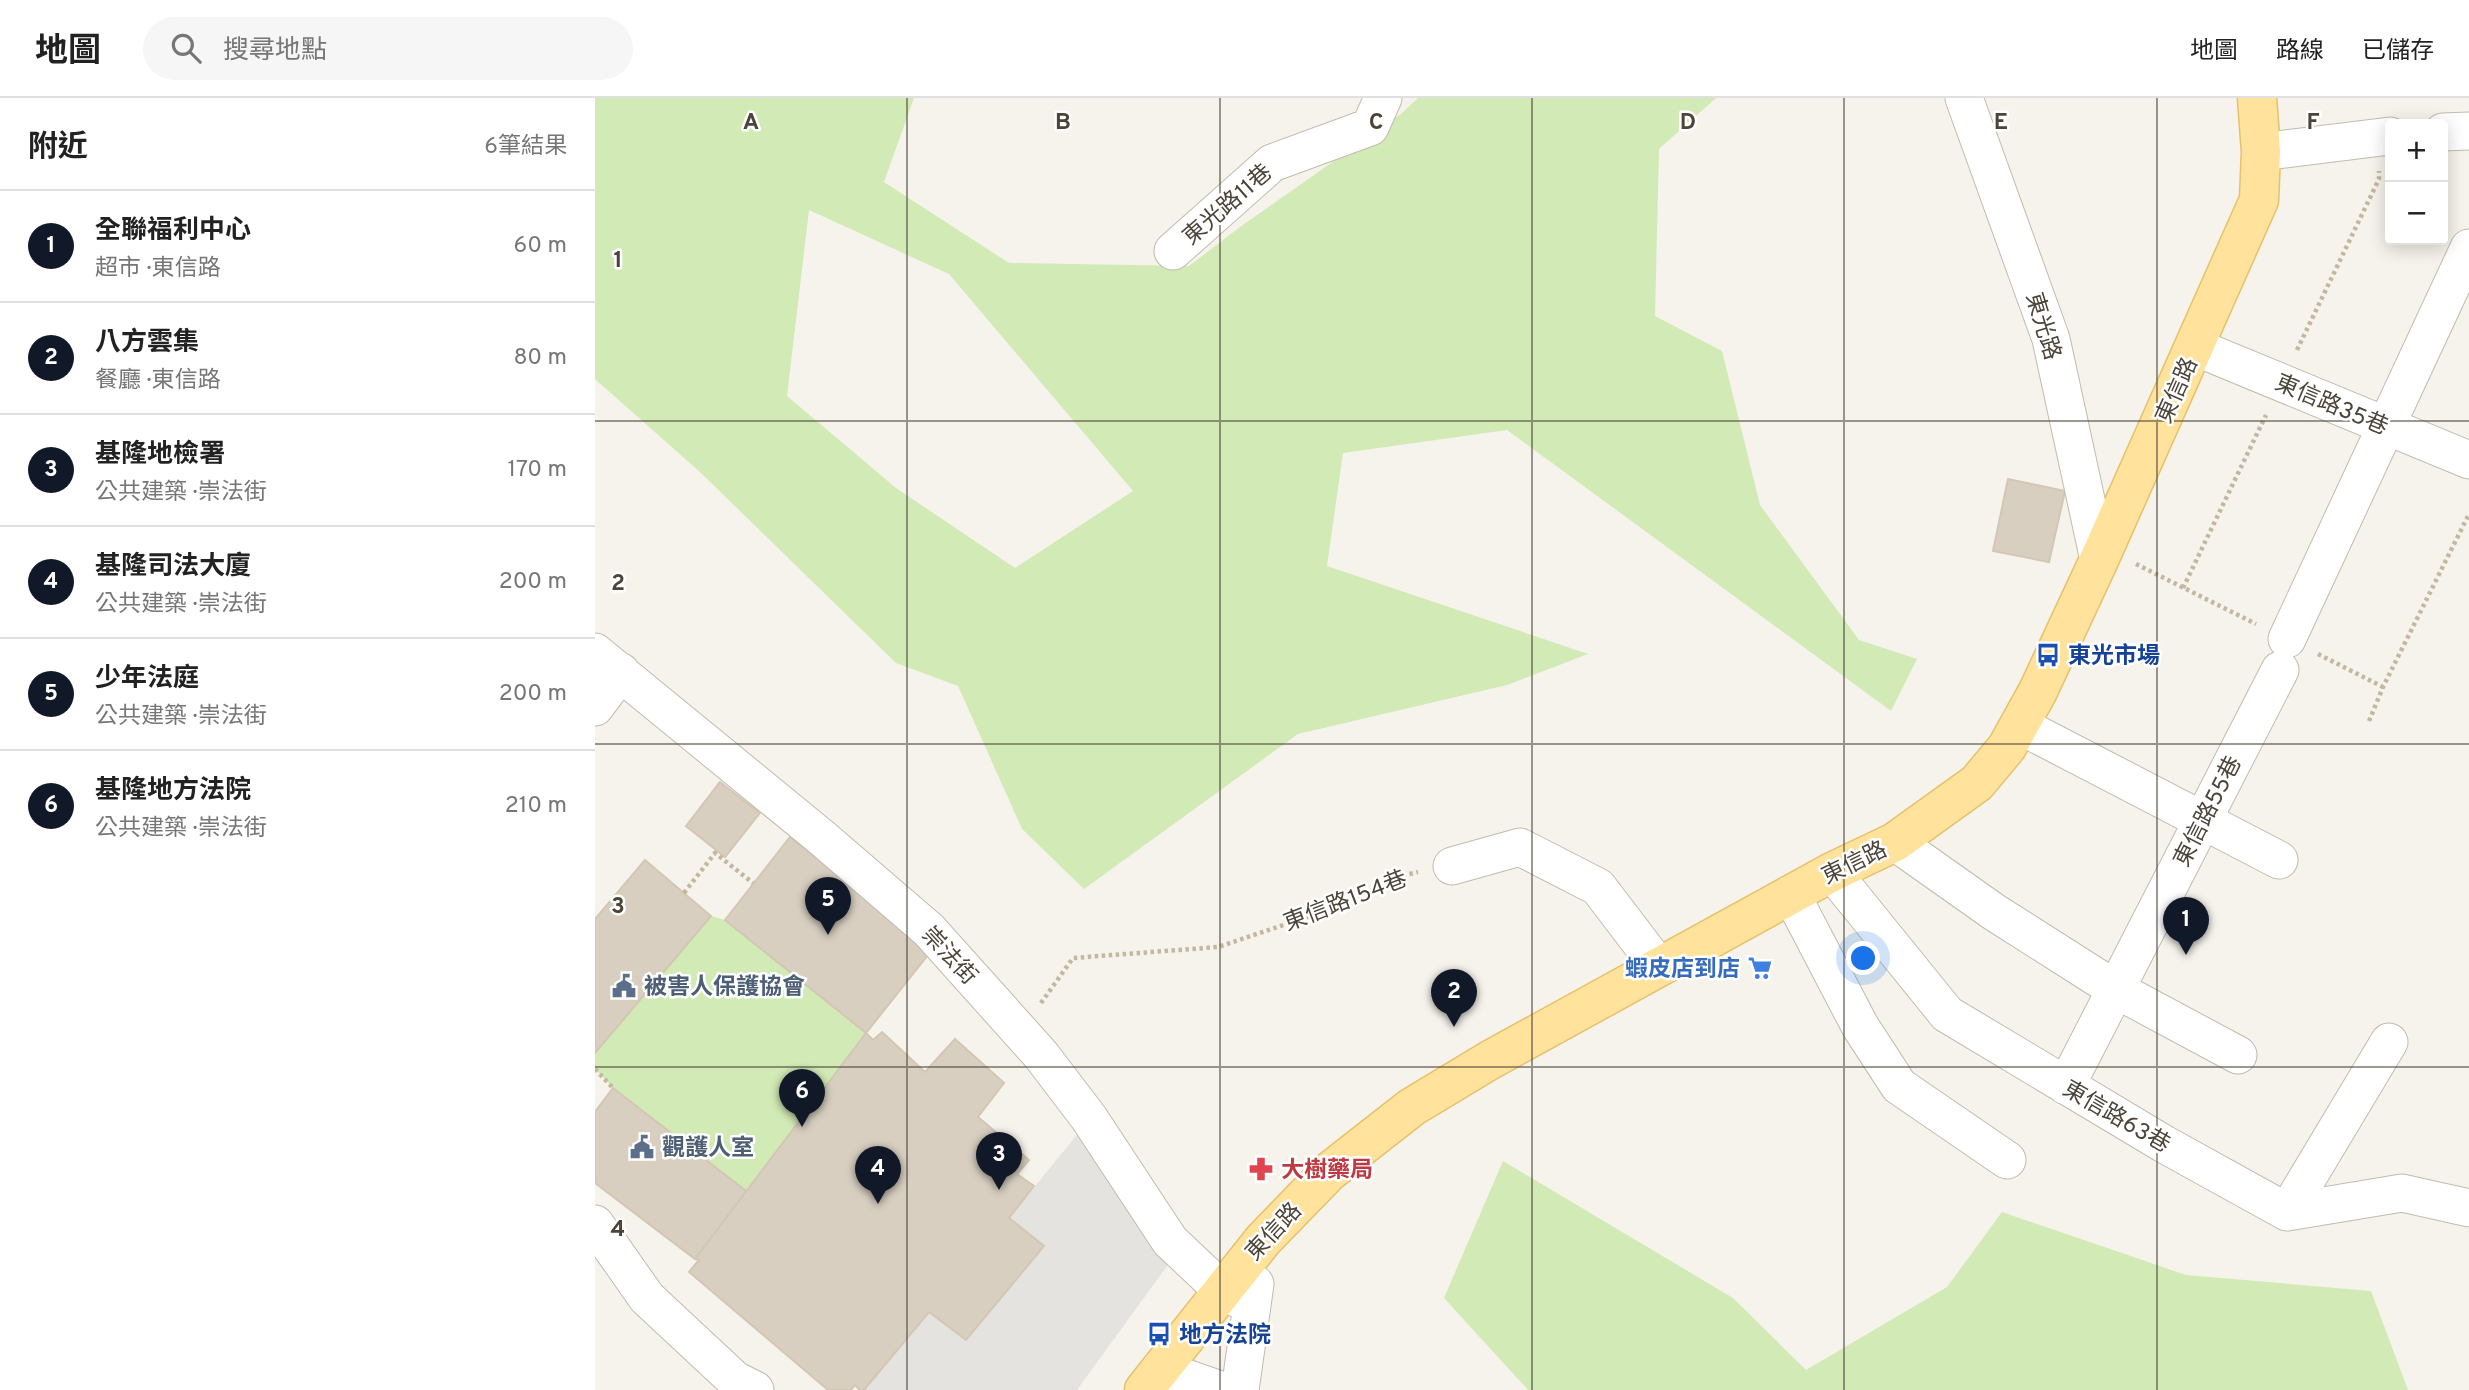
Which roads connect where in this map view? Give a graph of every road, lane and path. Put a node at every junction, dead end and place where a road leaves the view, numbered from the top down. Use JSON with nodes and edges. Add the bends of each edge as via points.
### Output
{"nodes":[{"id":1,"x":1383,"y":98,"type":"edge"},
{"id":2,"x":1964,"y":98,"type":"edge"},
{"id":3,"x":2257,"y":98,"type":"edge"},
{"id":4,"x":2469,"y":131,"type":"edge"},
{"id":5,"x":2448,"y":132,"type":"edge"},
{"id":6,"x":2384,"y":137,"type":"edge"},
{"id":7,"x":2261,"y":152,"type":"junction"},
{"id":8,"x":2469,"y":247,"type":"edge"},
{"id":9,"x":1173,"y":251,"type":"dead end"},
{"id":10,"x":2195,"y":347,"type":"junction"},
{"id":11,"x":2282,"y":383,"type":"junction"},
{"id":12,"x":2387,"y":426,"type":"junction"},
{"id":13,"x":2469,"y":460,"type":"edge"},
{"id":14,"x":2469,"y":514,"type":"edge"},
{"id":15,"x":2099,"y":560,"type":"junction"},
{"id":16,"x":2183,"y":587,"type":"junction"},
{"id":17,"x":2283,"y":655,"type":"junction"},
{"id":18,"x":608,"y":662,"type":"edge"},
{"id":19,"x":2383,"y":687,"type":"junction"},
{"id":20,"x":595,"y":707,"type":"edge"},
{"id":21,"x":2369,"y":721,"type":"dead end"},
{"id":22,"x":2019,"y":725,"type":"junction"},
{"id":23,"x":2202,"y":820,"type":"junction"},
{"id":24,"x":1895,"y":842,"type":"junction"},
{"id":25,"x":2279,"y":860,"type":"dead end"},
{"id":26,"x":1452,"y":866,"type":"joint"},
{"id":27,"x":1832,"y":872,"type":"junction"},
{"id":28,"x":753,"y":883,"type":"dead end"},
{"id":29,"x":684,"y":893,"type":"dead end"},
{"id":30,"x":1791,"y":894,"type":"junction"},
{"id":31,"x":1659,"y":967,"type":"junction"},
{"id":32,"x":2115,"y":989,"type":"junction"},
{"id":33,"x":1021,"y":1032,"type":"junction"},
{"id":34,"x":2389,"y":1042,"type":"dead end"},
{"id":35,"x":2238,"y":1055,"type":"dead end"},
{"id":36,"x":595,"y":1069,"type":"edge"},
{"id":37,"x":2066,"y":1086,"type":"junction"},
{"id":38,"x":613,"y":1088,"type":"dead end"},
{"id":39,"x":2007,"y":1160,"type":"dead end"},
{"id":40,"x":2469,"y":1208,"type":"edge"},
{"id":41,"x":2287,"y":1212,"type":"junction"},
{"id":42,"x":595,"y":1224,"type":"edge"},
{"id":43,"x":1236,"y":1298,"type":"junction"},
{"id":44,"x":1153,"y":1384,"type":"edge"},
{"id":45,"x":755,"y":1390,"type":"edge"},
{"id":46,"x":1220,"y":1390,"type":"edge"},
{"id":47,"x":1240,"y":1390,"type":"edge"}],
"edges":[{"from":1,"to":9,"type":"street","name":"東光路11巷","via":[[1370,127],[1272,163]]},
{"from":2,"to":15,"type":"street","name":"東光路","via":[[2051,339]]},
{"from":3,"to":7,"type":"main road","name":"東信路"},
{"from":4,"to":5,"type":"street"},
{"from":6,"to":7,"type":"street"},
{"from":6,"to":11,"type":"path","via":[[2379,179]]},
{"from":7,"to":10,"type":"main road","name":"東信路","via":[[2259,200]]},
{"from":8,"to":12,"type":"street","name":"東信路55巷"},
{"from":10,"to":11,"type":"street","name":"東信路35巷"},
{"from":10,"to":15,"type":"main road","name":"東信路"},
{"from":11,"to":12,"type":"street","name":"東信路35巷"},
{"from":11,"to":16,"type":"path"},
{"from":12,"to":13,"type":"street","name":"東信路35巷"},
{"from":12,"to":17,"type":"street","name":"東信路55巷"},
{"from":14,"to":19,"type":"path"},
{"from":15,"to":16,"type":"path","via":[[2113,553]]},
{"from":15,"to":22,"type":"main road","name":"東信路"},
{"from":16,"to":17,"type":"path"},
{"from":17,"to":19,"type":"path"},
{"from":17,"to":23,"type":"street","name":"東信路55巷"},
{"from":18,"to":20,"type":"street"},
{"from":18,"to":33,"type":"street","name":"崇法街","via":[[929,930]]},
{"from":19,"to":21,"type":"path"},
{"from":22,"to":23,"type":"street"},
{"from":22,"to":24,"type":"main road","name":"東信路","via":[[1977,783]]},
{"from":23,"to":25,"type":"street"},
{"from":23,"to":32,"type":"street","name":"東信路55巷"},
{"from":24,"to":27,"type":"main road","name":"東信路"},
{"from":24,"to":32,"type":"street"},
{"from":26,"to":31,"type":"street","via":[[1520,847],[1598,887]]},
{"from":26,"to":33,"type":"path","name":"東信路154巷","via":[[1401,876],[1337,907],[1218,947],[1073,958]]},
{"from":27,"to":30,"type":"main road","name":"東信路"},
{"from":27,"to":37,"type":"street","name":"東信路63巷","via":[[1947,1014]]},
{"from":28,"to":29,"type":"path","via":[[715,853]]},
{"from":30,"to":31,"type":"main road","name":"東信路"},
{"from":30,"to":39,"type":"street","via":[[1860,1026],[1899,1086]]},
{"from":31,"to":43,"type":"main road","name":"東信路","via":[[1412,1107],[1329,1172],[1263,1240]]},
{"from":32,"to":35,"type":"street"},
{"from":32,"to":37,"type":"street","name":"東信路55巷"},
{"from":33,"to":43,"type":"street","name":"崇法街","via":[[1089,1118],[1170,1241]]},
{"from":34,"to":41,"type":"street"},
{"from":36,"to":38,"type":"path"},
{"from":37,"to":41,"type":"street","name":"東信路63巷"},
{"from":40,"to":41,"type":"street","via":[[2402,1193]]},
{"from":42,"to":45,"type":"street","via":[[646,1298],[735,1380]]},
{"from":43,"to":44,"type":"main road","name":"東信路"},
{"from":43,"to":47,"type":"street"},
{"from":44,"to":46,"type":"street"}]}
